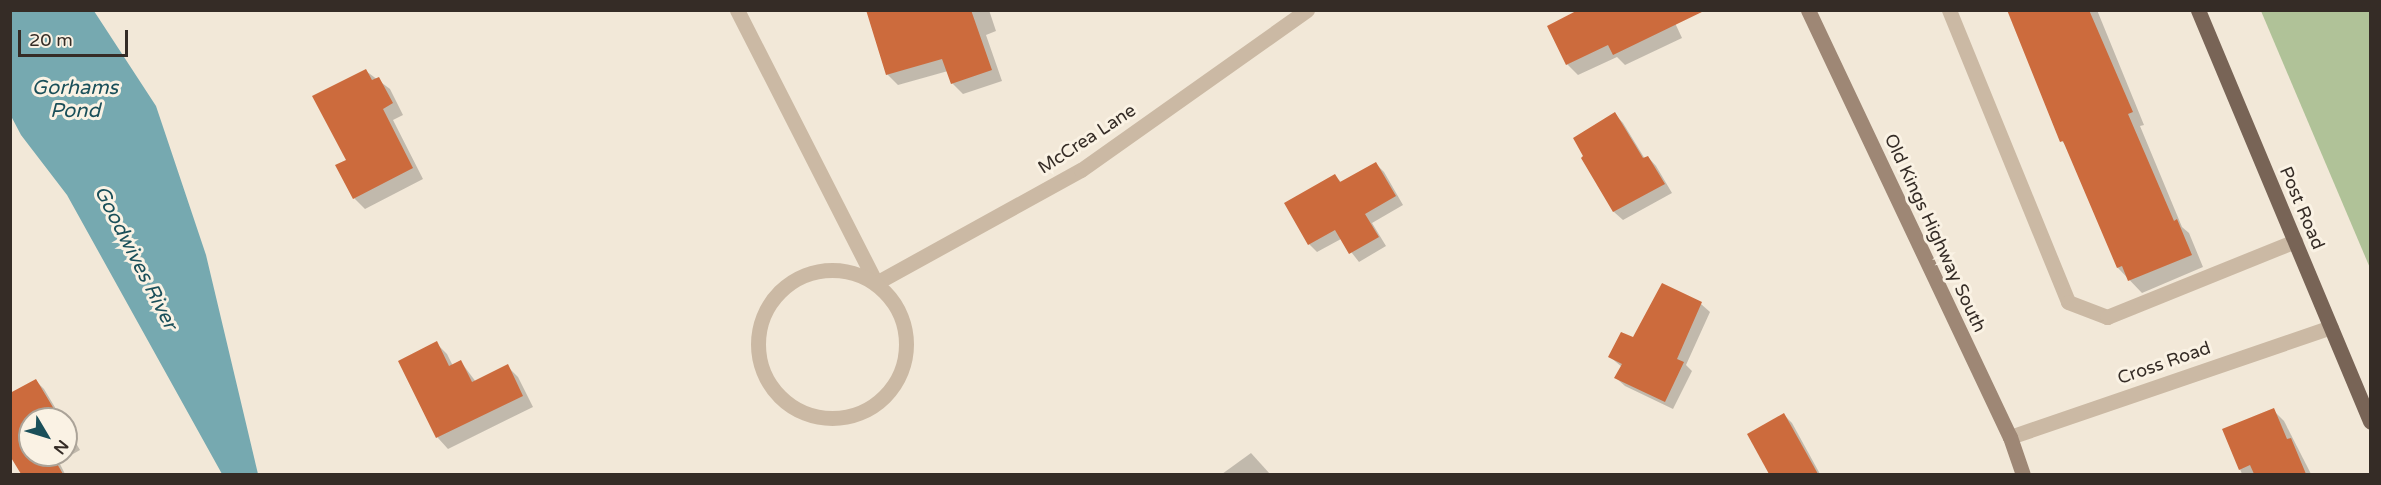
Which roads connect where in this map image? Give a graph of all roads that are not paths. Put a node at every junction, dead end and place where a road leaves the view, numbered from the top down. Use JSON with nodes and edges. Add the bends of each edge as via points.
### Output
{"nodes":[{"id":1,"x":737,"y":10,"type":"edge"},
{"id":2,"x":1307,"y":10,"type":"edge"},
{"id":3,"x":1808,"y":10,"type":"edge"},
{"id":4,"x":1949,"y":10,"type":"edge"},
{"id":5,"x":2198,"y":10,"type":"edge"},
{"id":6,"x":2295,"y":241,"type":"junction"},
{"id":7,"x":876,"y":283,"type":"junction"},
{"id":8,"x":2331,"y":327,"type":"junction"},
{"id":9,"x":2370,"y":422,"type":"edge"},
{"id":10,"x":2010,"y":437,"type":"junction"},
{"id":11,"x":2023,"y":474,"type":"edge"}],
"edges":[{"from":1,"to":7,"type":"street"},
{"from":2,"to":7,"type":"street","name":"McCrea Lane","via":[[1081,170]]},
{"from":3,"to":10,"type":"street","name":"Old Kings Highway South"},
{"from":4,"to":6,"type":"street","via":[[2068,302],[2107,317]]},
{"from":5,"to":6,"type":"main road","name":"Post Road"},
{"from":6,"to":8,"type":"main road","name":"Post Road"},
{"from":7,"to":7,"type":"street","via":[[850,271],[821,270],[793,280],[766,308],[759,327],[758,356],[768,384],[788,405],[814,417],[844,418],[872,408],[893,388],[906,362],[906,332],[896,305]]},
{"from":8,"to":9,"type":"main road","name":"Post Road"},
{"from":8,"to":10,"type":"street","name":"Cross Road"},
{"from":10,"to":11,"type":"street","name":"Old Kings Highway South"}]}
